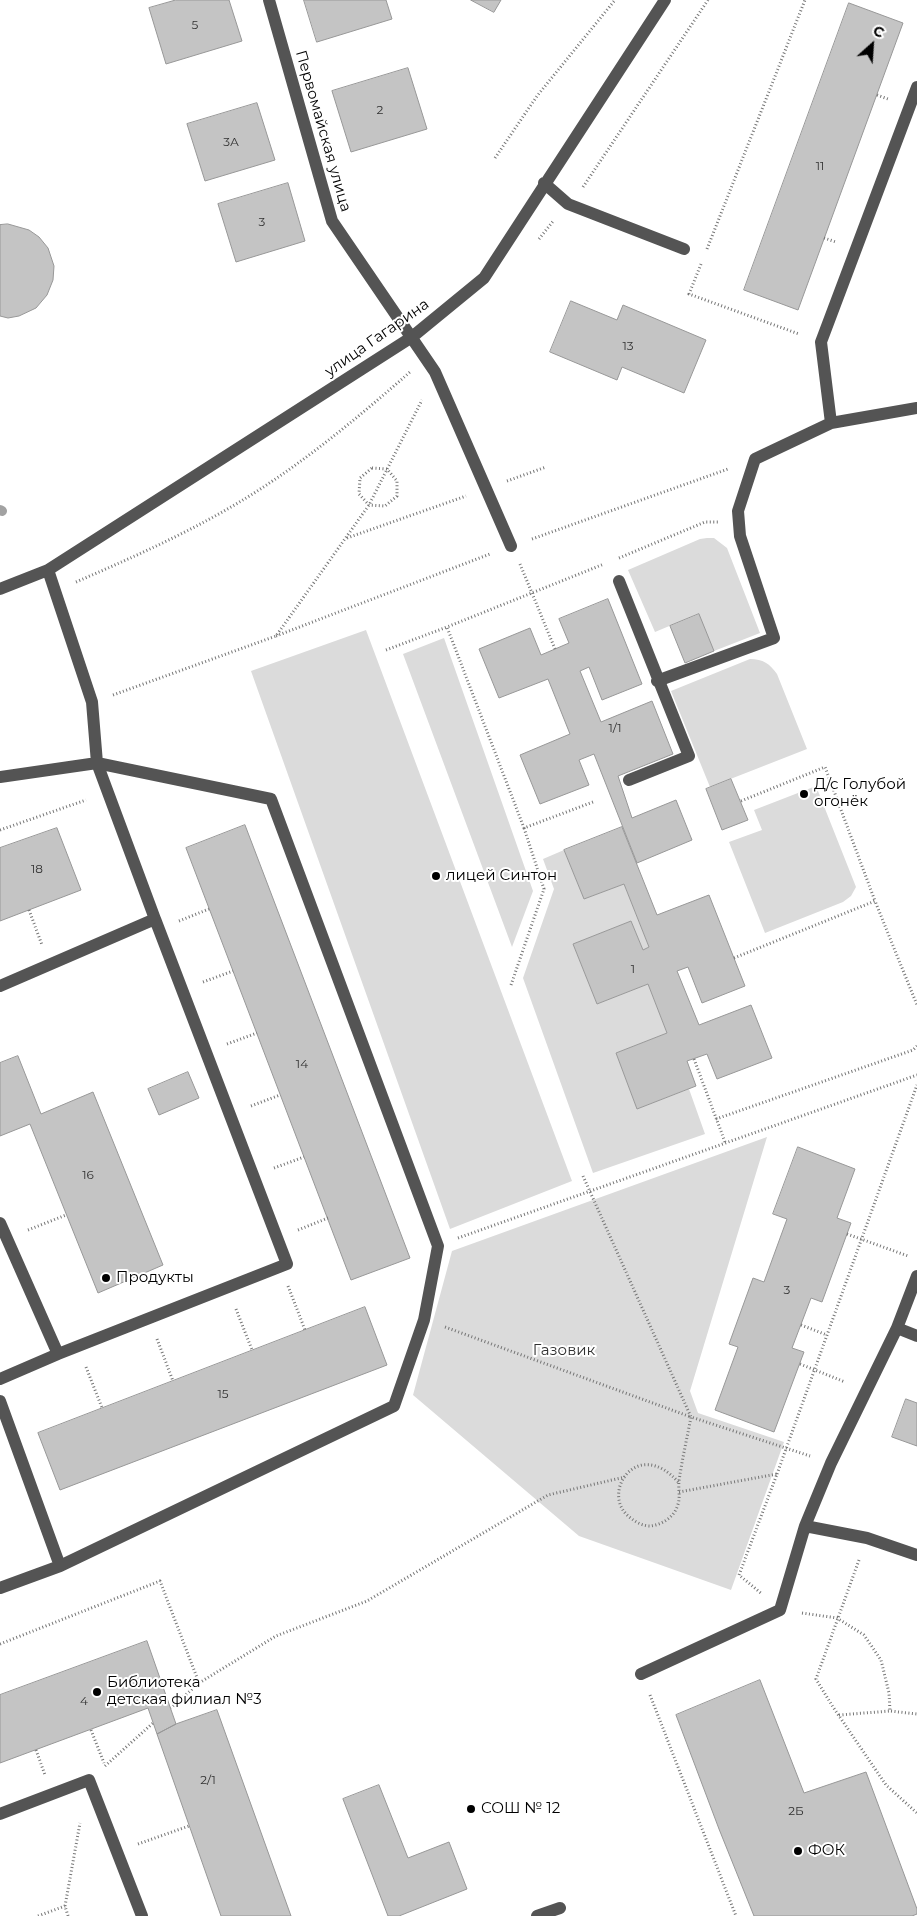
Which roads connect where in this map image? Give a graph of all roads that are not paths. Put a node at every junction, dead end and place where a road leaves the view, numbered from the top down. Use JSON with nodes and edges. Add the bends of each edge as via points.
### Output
{"nodes":[{"id":1,"x":269,"y":0,"type":"edge"},
{"id":2,"x":664,"y":0,"type":"edge"},
{"id":3,"x":917,"y":87,"type":"edge"},
{"id":4,"x":544,"y":183,"type":"junction"},
{"id":5,"x":684,"y":250,"type":"dead end"},
{"id":6,"x":412,"y":337,"type":"junction"},
{"id":7,"x":917,"y":408,"type":"edge"},
{"id":8,"x":831,"y":423,"type":"junction"},
{"id":9,"x":511,"y":546,"type":"road end"},
{"id":10,"x":48,"y":570,"type":"junction"},
{"id":11,"x":619,"y":581,"type":"dead end"},
{"id":12,"x":0,"y":588,"type":"edge"},
{"id":13,"x":657,"y":681,"type":"junction"},
{"id":14,"x":98,"y":763,"type":"junction"},
{"id":15,"x":0,"y":778,"type":"edge"},
{"id":16,"x":630,"y":780,"type":"dead end"},
{"id":17,"x":156,"y":924,"type":"junction"},
{"id":18,"x":0,"y":986,"type":"edge"},
{"id":19,"x":0,"y":1223,"type":"edge"},
{"id":20,"x":917,"y":1276,"type":"edge"},
{"id":21,"x":897,"y":1328,"type":"junction"},
{"id":22,"x":917,"y":1336,"type":"edge"},
{"id":23,"x":58,"y":1354,"type":"junction"},
{"id":24,"x":0,"y":1380,"type":"edge"},
{"id":25,"x":0,"y":1401,"type":"edge"},
{"id":26,"x":805,"y":1526,"type":"junction"},
{"id":27,"x":917,"y":1555,"type":"edge"},
{"id":28,"x":60,"y":1566,"type":"junction"},
{"id":29,"x":0,"y":1588,"type":"edge"},
{"id":30,"x":642,"y":1674,"type":"road end"},
{"id":31,"x":0,"y":1814,"type":"edge"},
{"id":32,"x":560,"y":1908,"type":"dead end"},
{"id":33,"x":142,"y":1916,"type":"edge"},
{"id":34,"x":536,"y":1916,"type":"edge"}],
"edges":[{"from":1,"to":6,"type":"street","name":"Первомайская улица","via":[[332,221]]},
{"from":2,"to":4,"type":"street","name":"улица Гагарина"},
{"from":3,"to":8,"type":"street","via":[[821,342]]},
{"from":4,"to":5,"type":"street","via":[[568,204]]},
{"from":4,"to":6,"type":"street","name":"улица Гагарина","via":[[484,278]]},
{"from":6,"to":9,"type":"street","name":"Первомайская улица","via":[[435,372]]},
{"from":6,"to":10,"type":"street","name":"улица Гагарина"},
{"from":7,"to":8,"type":"street"},
{"from":8,"to":13,"type":"street","via":[[755,459],[738,511],[740,536],[774,638]]},
{"from":10,"to":12,"type":"street","name":"улица Гагарина"},
{"from":10,"to":14,"type":"street","via":[[92,702]]},
{"from":11,"to":13,"type":"street"},
{"from":13,"to":16,"type":"street","via":[[689,756]]},
{"from":14,"to":15,"type":"street"},
{"from":14,"to":17,"type":"street"},
{"from":14,"to":28,"type":"street","via":[[271,799],[438,1246],[424,1320],[394,1406]]},
{"from":17,"to":18,"type":"street"},
{"from":17,"to":23,"type":"street","via":[[286,1264]]},
{"from":19,"to":23,"type":"street"},
{"from":20,"to":21,"type":"street"},
{"from":21,"to":22,"type":"street"},
{"from":21,"to":26,"type":"street","via":[[831,1463]]},
{"from":23,"to":24,"type":"street"},
{"from":25,"to":28,"type":"street"},
{"from":26,"to":27,"type":"street","via":[[867,1538]]},
{"from":26,"to":30,"type":"street","via":[[780,1610]]},
{"from":28,"to":29,"type":"street"},
{"from":31,"to":33,"type":"street","via":[[88,1780]]},
{"from":32,"to":34,"type":"street"}]}
